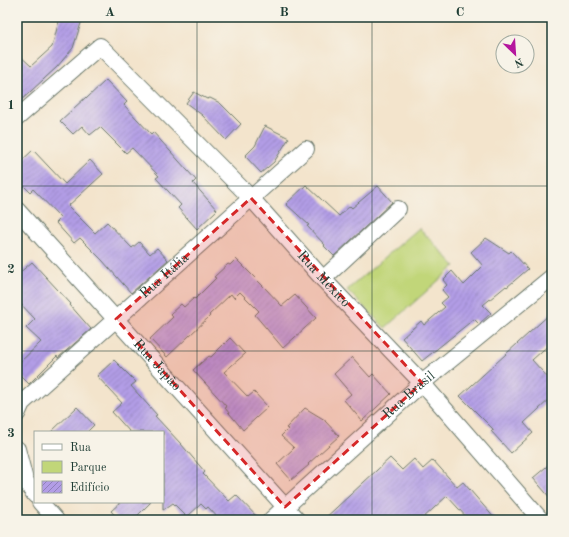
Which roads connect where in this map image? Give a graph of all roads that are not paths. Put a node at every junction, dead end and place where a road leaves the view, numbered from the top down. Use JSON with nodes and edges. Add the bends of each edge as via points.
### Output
{"nodes":[{"id":1,"x":17,"y":118,"type":"edge"},
{"id":2,"x":306,"y":149,"type":"dead end"},
{"id":3,"x":251,"y":198,"type":"junction"},
{"id":4,"x":398,"y":209,"type":"dead end"},
{"id":5,"x":17,"y":210,"type":"edge"},
{"id":6,"x":552,"y":276,"type":"edge"},
{"id":7,"x":323,"y":279,"type":"junction"},
{"id":8,"x":116,"y":319,"type":"junction"},
{"id":9,"x":422,"y":383,"type":"junction"},
{"id":10,"x":19,"y":408,"type":"edge"},
{"id":11,"x":17,"y":449,"type":"edge"},
{"id":12,"x":34,"y":494,"type":"edge"},
{"id":13,"x":41,"y":503,"type":"edge"},
{"id":14,"x":286,"y":507,"type":"junction"},
{"id":15,"x":56,"y":520,"type":"edge"},
{"id":16,"x":271,"y":520,"type":"edge"},
{"id":17,"x":297,"y":520,"type":"edge"},
{"id":18,"x":541,"y":520,"type":"edge"}],
"edges":[{"from":1,"to":3,"type":"street","name":"Rua México","via":[[100,46]]},
{"from":2,"to":3,"type":"street","name":"Rua Itália"},
{"from":3,"to":7,"type":"street","name":"Rua México"},
{"from":3,"to":8,"type":"street","name":"Rua Itália"},
{"from":4,"to":7,"type":"street"},
{"from":5,"to":8,"type":"street","name":"Rua Japão"},
{"from":6,"to":9,"type":"street","name":"Rua Brasil"},
{"from":7,"to":9,"type":"street","name":"Rua México"},
{"from":8,"to":10,"type":"street","name":"Rua Itália"},
{"from":8,"to":14,"type":"street","name":"Rua Japão"},
{"from":9,"to":14,"type":"street","name":"Rua Brasil"},
{"from":9,"to":18,"type":"street","name":"Rua México"},
{"from":11,"to":12,"type":"street","via":[[25,480]]},
{"from":13,"to":15,"type":"street"},
{"from":14,"to":16,"type":"street","name":"Rua Brasil"},
{"from":14,"to":17,"type":"street","name":"Rua Japão"}]}
